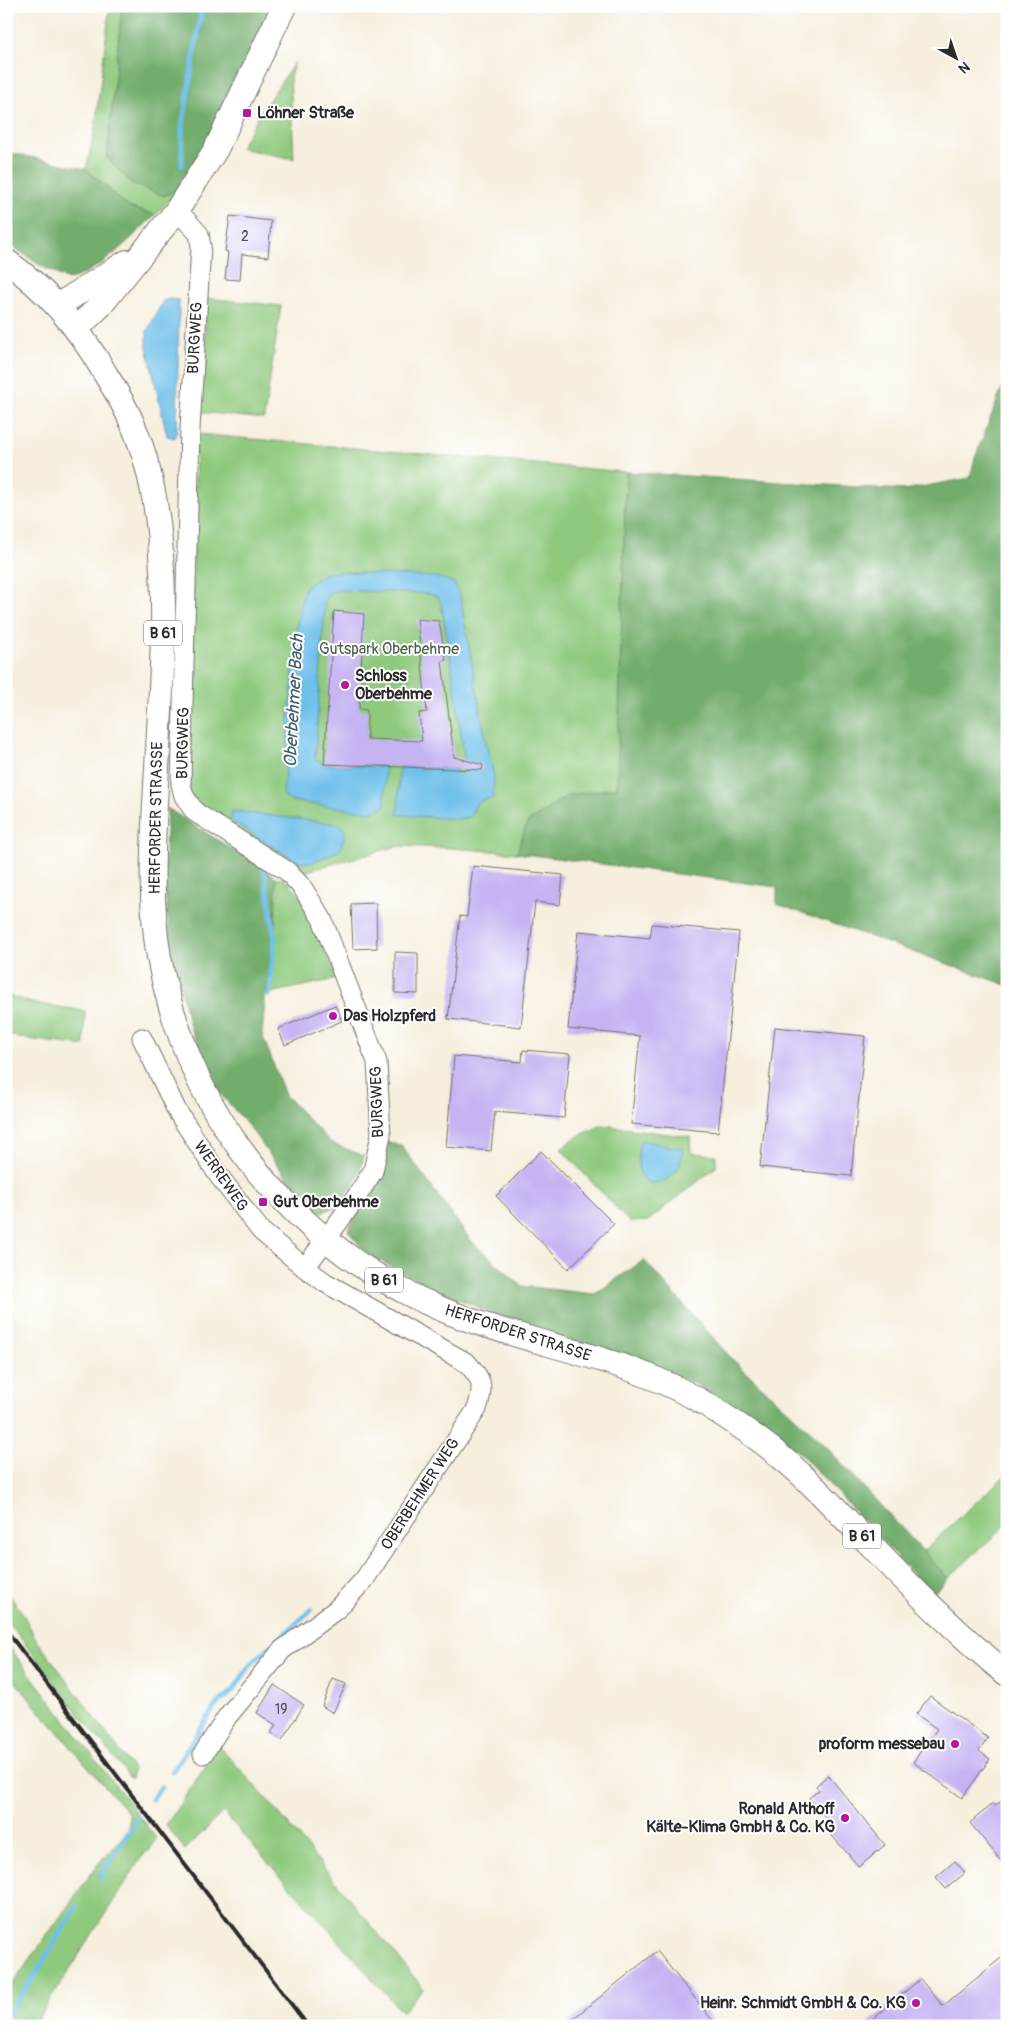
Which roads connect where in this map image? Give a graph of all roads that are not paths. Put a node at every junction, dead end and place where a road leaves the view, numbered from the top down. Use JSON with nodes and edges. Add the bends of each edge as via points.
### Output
{"nodes":[{"id":1,"x":284,"y":6,"type":"edge"},
{"id":2,"x":183,"y":215,"type":"junction"},
{"id":3,"x":143,"y":252,"type":"junction"},
{"id":4,"x":6,"y":261,"type":"edge"},
{"id":5,"x":57,"y":306,"type":"junction"},
{"id":6,"x":76,"y":330,"type":"junction"},
{"id":7,"x":142,"y":1038,"type":"dead end"},
{"id":8,"x":326,"y":1239,"type":"junction"},
{"id":9,"x":305,"y":1268,"type":"junction"},
{"id":10,"x":1007,"y":1674,"type":"edge"},
{"id":11,"x":203,"y":1754,"type":"dead end"}],
"edges":[{"from":1,"to":2,"type":"main road"},
{"from":2,"to":3,"type":"main road"},
{"from":2,"to":8,"type":"street","name":"BURGWEG","via":[[199,234],[201,246],[190,429],[181,784],[184,796],[195,812],[287,871],[302,887],[322,919],[377,1062],[381,1135],[373,1171]]},
{"from":3,"to":5,"type":"main road"},
{"from":3,"to":6,"type":"main road","via":[[101,305]]},
{"from":4,"to":5,"type":"main road","name":"HERFORDER STRASSE","number":"B 61"},
{"from":5,"to":6,"type":"main road","name":"HERFORDER STRASSE","number":"B 61"},
{"from":6,"to":8,"type":"main road","name":"HERFORDER STRASSE","number":"B 61","via":[[101,365],[134,426],[155,504],[164,596],[152,863],[158,955],[168,999],[205,1093],[221,1119],[273,1189]]},
{"from":7,"to":9,"type":"street","name":"WERREWEG","via":[[177,1111],[219,1176],[261,1231]]},
{"from":8,"to":9,"type":"street"},
{"from":8,"to":10,"type":"main road","name":"HERFORDER STRASSE","number":"B 61","via":[[366,1270],[412,1296],[467,1319],[630,1368],[706,1404],[790,1464],[954,1630]]},
{"from":9,"to":11,"type":"street","name":"OBERBEHMER WEG","via":[[467,1363],[479,1376],[483,1391],[477,1409],[364,1580],[337,1609],[282,1650],[227,1718]]}]}
